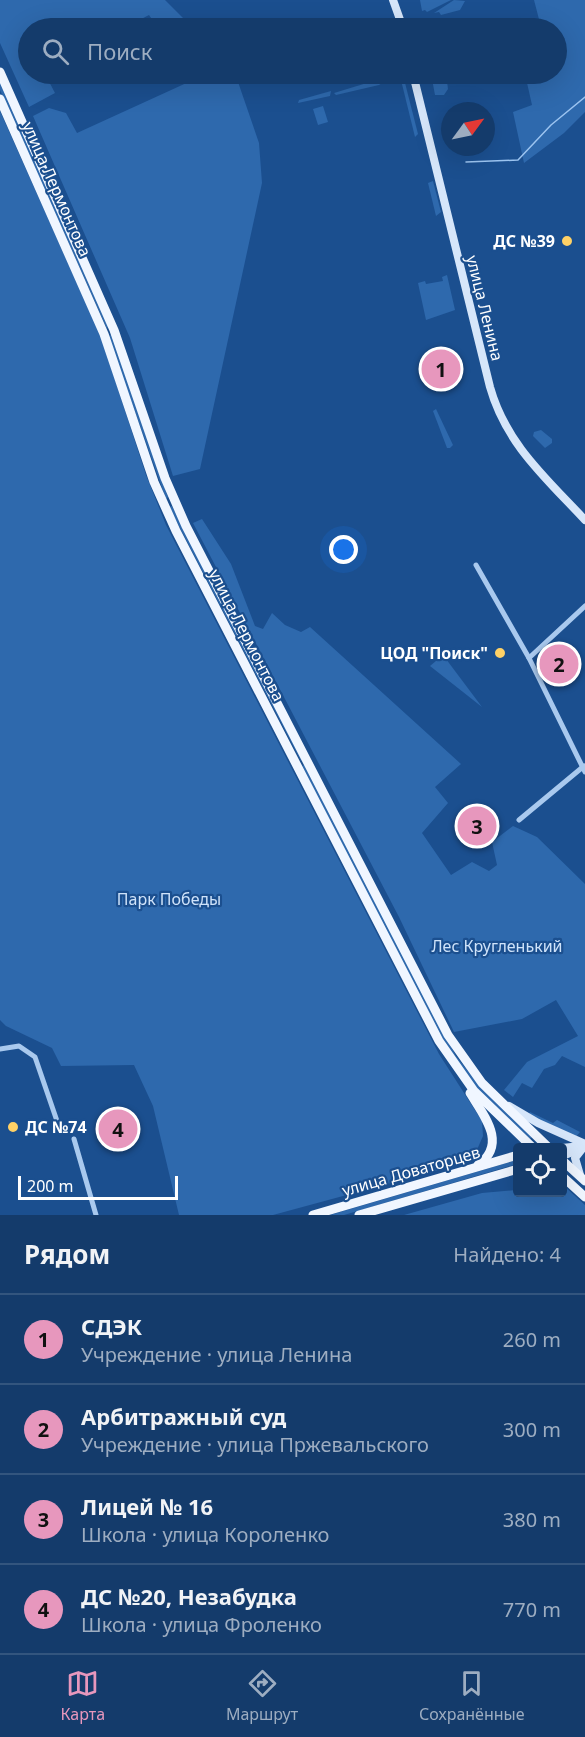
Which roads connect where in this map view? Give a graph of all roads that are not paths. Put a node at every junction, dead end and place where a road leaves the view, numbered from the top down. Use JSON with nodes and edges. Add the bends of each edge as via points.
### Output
{"nodes":[{"id":1,"x":393,"y":0,"type":"edge"},
{"id":2,"x":399,"y":0,"type":"edge"},
{"id":3,"x":399,"y":18,"type":"edge"},
{"id":4,"x":401,"y":18,"type":"edge"},
{"id":5,"x":0,"y":72,"type":"edge"},
{"id":6,"x":415,"y":84,"type":"edge"},
{"id":7,"x":0,"y":99,"type":"edge"},
{"id":8,"x":114,"y":330,"type":"junction"},
{"id":9,"x":104,"y":334,"type":"junction"},
{"id":10,"x":585,"y":520,"type":"edge"},
{"id":11,"x":476,"y":565,"type":"dead end"},
{"id":12,"x":585,"y":606,"type":"edge"},
{"id":13,"x":529,"y":658,"type":"junction"},
{"id":14,"x":308,"y":760,"type":"junction"},
{"id":15,"x":298,"y":766,"type":"junction"},
{"id":16,"x":584,"y":768,"type":"edge"},
{"id":17,"x":519,"y":820,"type":"dead end"},
{"id":18,"x":0,"y":1049,"type":"edge"},
{"id":19,"x":450,"y":1060,"type":"junction"},
{"id":20,"x":499,"y":1100,"type":"junction"},
{"id":21,"x":57,"y":1121,"type":"dead end"},
{"id":22,"x":532,"y":1131,"type":"junction"},
{"id":23,"x":74,"y":1139,"type":"dead end"},
{"id":24,"x":527,"y":1143,"type":"edge"},
{"id":25,"x":536,"y":1143,"type":"edge"},
{"id":26,"x":544,"y":1143,"type":"edge"},
{"id":27,"x":584,"y":1146,"type":"edge"},
{"id":28,"x":567,"y":1148,"type":"edge"},
{"id":29,"x":567,"y":1155,"type":"edge"},
{"id":30,"x":513,"y":1156,"type":"edge"},
{"id":31,"x":567,"y":1163,"type":"edge"},
{"id":32,"x":470,"y":1169,"type":"junction"},
{"id":33,"x":513,"y":1170,"type":"edge"},
{"id":34,"x":584,"y":1180,"type":"edge"},
{"id":35,"x":567,"y":1181,"type":"edge"},
{"id":36,"x":585,"y":1197,"type":"edge"},
{"id":37,"x":96,"y":1215,"type":"edge"},
{"id":38,"x":313,"y":1215,"type":"edge"},
{"id":39,"x":359,"y":1215,"type":"edge"}],
"edges":[{"from":1,"to":3,"type":"main road"},
{"from":2,"to":4,"type":"main road"},
{"from":5,"to":8,"type":"main road","name":"улица Лермонтова"},
{"from":6,"to":10,"type":"main road","name":"улица Ленина","via":[[500,418],[522,452]]},
{"from":7,"to":9,"type":"main road","name":"улица Лермонтова"},
{"from":8,"to":9,"type":"main road"},
{"from":8,"to":14,"type":"main road","name":"улица Лермонтова","via":[[175,502]]},
{"from":9,"to":15,"type":"main road","name":"улица Лермонтова","via":[[164,507]]},
{"from":11,"to":13,"type":"street"},
{"from":12,"to":13,"type":"street"},
{"from":13,"to":16,"type":"street"},
{"from":14,"to":15,"type":"main road"},
{"from":14,"to":20,"type":"main road","name":"улица Лермонтова","via":[[448,1035],[470,1068]]},
{"from":15,"to":19,"type":"main road","name":"улица Лермонтова"},
{"from":16,"to":17,"type":"street"},
{"from":18,"to":21,"type":"street","via":[[19,1046],[35,1057]]},
{"from":19,"to":24,"type":"main road","name":"улица Лермонтова","via":[[474,1091]]},
{"from":19,"to":32,"type":"main road","via":[[493,1133],[490,1155]]},
{"from":20,"to":22,"type":"main road","name":"улица Лермонтова"},
{"from":20,"to":27,"type":"main road","name":"улица Лермонтова"},
{"from":22,"to":25,"type":"main road"},
{"from":22,"to":26,"type":"main road","name":"улица Лермонтова"},
{"from":23,"to":37,"type":"street"},
{"from":27,"to":28,"type":"main road"},
{"from":27,"to":29,"type":"main road"},
{"from":27,"to":34,"type":"main road","via":[[574,1163]]},
{"from":30,"to":32,"type":"main road","name":"улица Доваторцев"},
{"from":31,"to":34,"type":"main road"},
{"from":32,"to":38,"type":"main road","name":"улица Доваторцев"},
{"from":33,"to":39,"type":"main road","name":"улица Доваторцев"},
{"from":35,"to":36,"type":"main road"}]}
